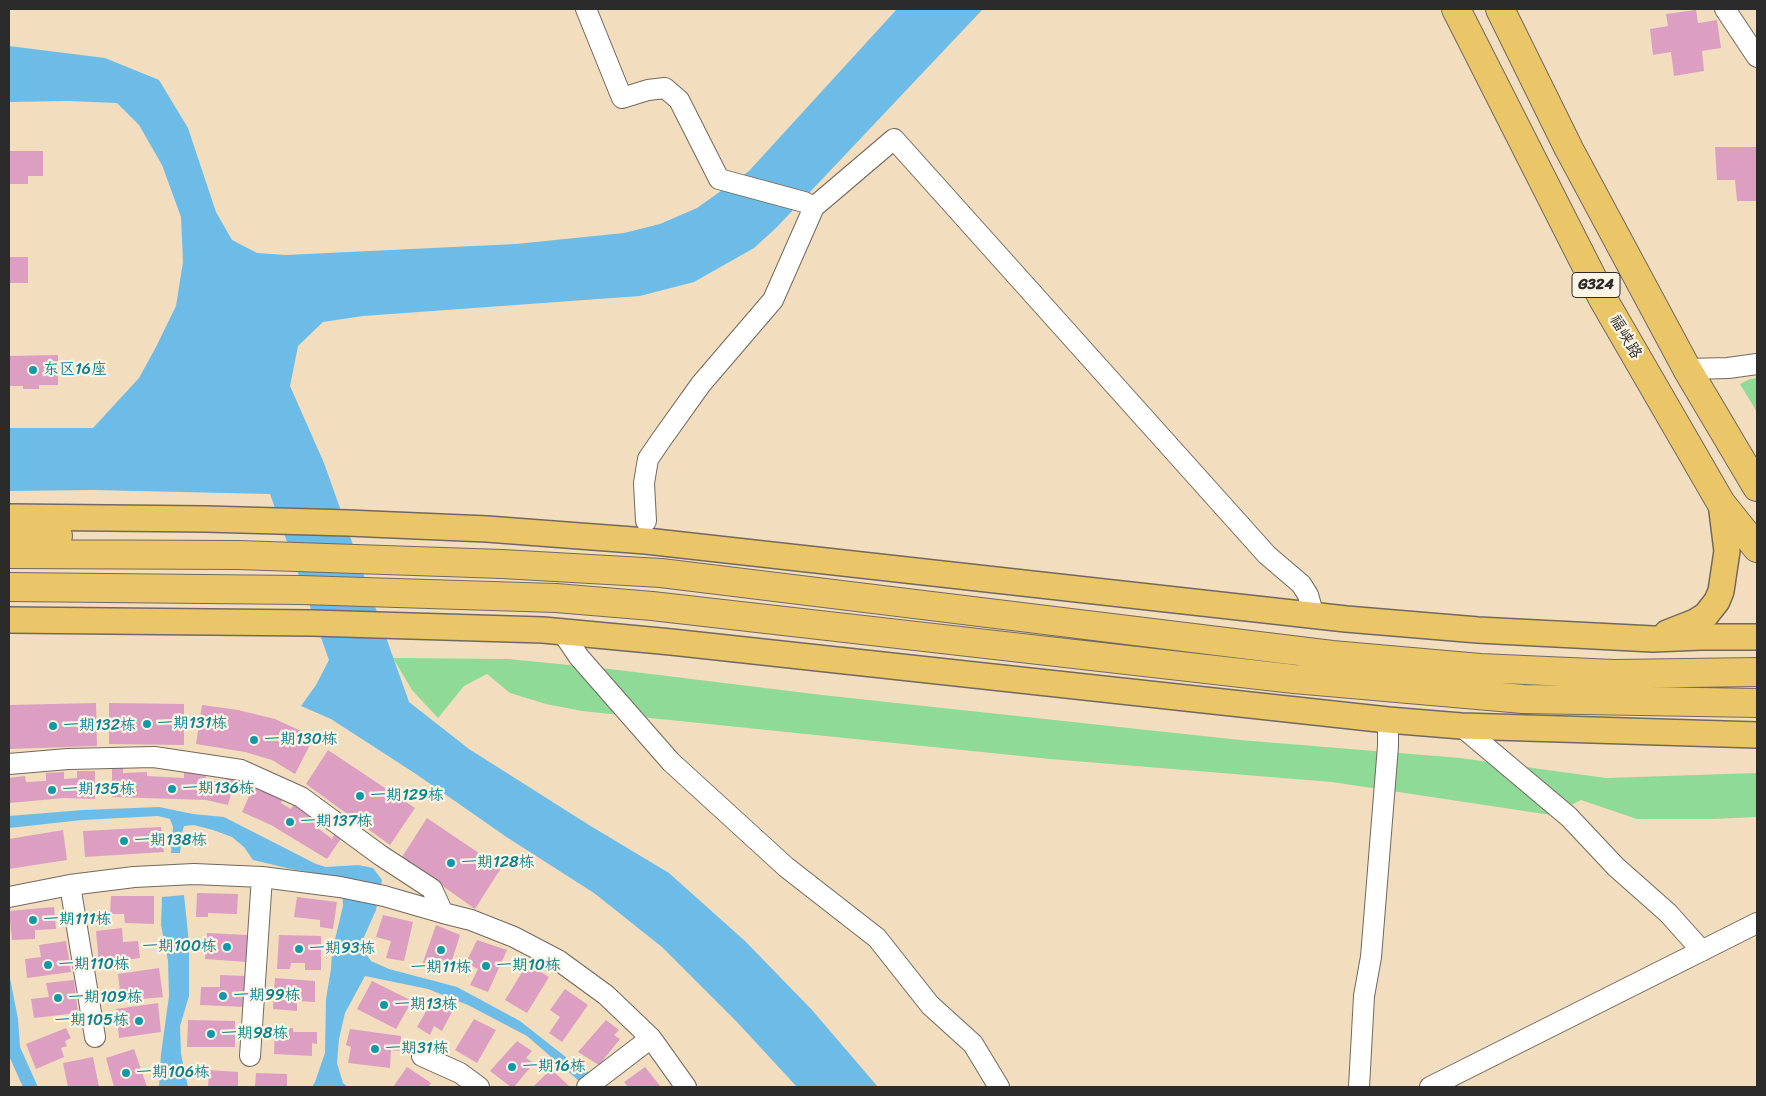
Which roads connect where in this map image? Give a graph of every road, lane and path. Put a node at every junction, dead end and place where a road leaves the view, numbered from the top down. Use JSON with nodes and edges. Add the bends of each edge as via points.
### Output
{"nodes":[{"id":1,"x":586,"y":9,"type":"edge"},
{"id":2,"x":1456,"y":9,"type":"edge"},
{"id":3,"x":1500,"y":9,"type":"edge"},
{"id":4,"x":1725,"y":9,"type":"edge"},
{"id":5,"x":1757,"y":57,"type":"edge"},
{"id":6,"x":809,"y":205,"type":"junction"},
{"id":7,"x":1757,"y":364,"type":"edge"},
{"id":8,"x":1687,"y":369,"type":"junction"},
{"id":9,"x":1757,"y":487,"type":"edge"},
{"id":10,"x":1721,"y":503,"type":"junction"},
{"id":11,"x":9,"y":517,"type":"edge"},
{"id":12,"x":646,"y":522,"type":"dead end"},
{"id":13,"x":9,"y":534,"type":"edge"},
{"id":14,"x":1757,"y":548,"type":"edge"},
{"id":15,"x":9,"y":554,"type":"edge"},
{"id":16,"x":228,"y":555,"type":"junction"},
{"id":17,"x":9,"y":587,"type":"edge"},
{"id":18,"x":301,"y":590,"type":"junction"},
{"id":19,"x":9,"y":604,"type":"edge"},
{"id":20,"x":1314,"y":616,"type":"junction"},
{"id":21,"x":9,"y":620,"type":"edge"},
{"id":22,"x":562,"y":632,"type":"junction"},
{"id":23,"x":1757,"y":637,"type":"edge"},
{"id":24,"x":1653,"y":638,"type":"junction"},
{"id":25,"x":1757,"y":672,"type":"edge"},
{"id":26,"x":1757,"y":703,"type":"edge"},
{"id":27,"x":1388,"y":720,"type":"junction"},
{"id":28,"x":1461,"y":726,"type":"junction"},
{"id":29,"x":1757,"y":736,"type":"edge"},
{"id":30,"x":9,"y":764,"type":"edge"},
{"id":31,"x":262,"y":877,"type":"junction"},
{"id":32,"x":70,"y":885,"type":"junction"},
{"id":33,"x":9,"y":897,"type":"edge"},
{"id":34,"x":443,"y":912,"type":"junction"},
{"id":35,"x":1757,"y":923,"type":"edge"},
{"id":36,"x":1702,"y":951,"type":"junction"},
{"id":37,"x":95,"y":1037,"type":"dead end"},
{"id":38,"x":651,"y":1038,"type":"junction"},
{"id":39,"x":250,"y":1056,"type":"dead end"},
{"id":40,"x":422,"y":1056,"type":"dead end"},
{"id":41,"x":479,"y":1087,"type":"edge"},
{"id":42,"x":587,"y":1087,"type":"edge"},
{"id":43,"x":686,"y":1087,"type":"edge"},
{"id":44,"x":999,"y":1087,"type":"edge"},
{"id":45,"x":1359,"y":1087,"type":"edge"},
{"id":46,"x":1430,"y":1087,"type":"edge"}],
"edges":[{"from":1,"to":6,"type":"street","via":[[622,98],[665,88],[679,100],[719,179]]},
{"from":2,"to":10,"type":"highway","name":"福峡路","number":"G324","via":[[1603,299]]},
{"from":3,"to":8,"type":"highway","number":"G324","via":[[1569,149]]},
{"from":4,"to":5,"type":"street"},
{"from":6,"to":12,"type":"street","via":[[773,300],[701,384],[648,459],[644,483]]},
{"from":6,"to":20,"type":"street","via":[[894,138],[1267,555],[1301,584]]},
{"from":7,"to":8,"type":"street"},
{"from":8,"to":9,"type":"highway","number":"G324"},
{"from":10,"to":14,"type":"highway","name":"福峡路","number":"G324"},
{"from":10,"to":24,"type":"main road","via":[[1727,551],[1717,601],[1706,615],[1695,622]]},
{"from":11,"to":20,"type":"main road","via":[[348,523],[646,541]]},
{"from":13,"to":16,"type":"highway","via":[[141,539]]},
{"from":15,"to":16,"type":"highway"},
{"from":16,"to":25,"type":"highway","via":[[661,573],[1332,655],[1480,668],[1595,673]]},
{"from":17,"to":18,"type":"highway"},
{"from":18,"to":19,"type":"highway"},
{"from":18,"to":26,"type":"highway","via":[[556,598],[652,606],[1294,679],[1523,699]]},
{"from":20,"to":24,"type":"main road","via":[[1478,630]]},
{"from":21,"to":22,"type":"main road","via":[[312,623]]},
{"from":22,"to":27,"type":"main road"},
{"from":22,"to":44,"type":"street","via":[[579,657],[671,762],[786,867],[877,938],[930,1005],[973,1044]]},
{"from":23,"to":24,"type":"main road"},
{"from":27,"to":28,"type":"main road"},
{"from":27,"to":45,"type":"street"},
{"from":28,"to":29,"type":"main road"},
{"from":28,"to":36,"type":"street","via":[[1569,817]]},
{"from":30,"to":34,"type":"street","via":[[154,757],[241,770],[301,797],[432,889]]},
{"from":31,"to":32,"type":"street","via":[[194,874]]},
{"from":31,"to":34,"type":"street","via":[[340,887]]},
{"from":31,"to":39,"type":"street"},
{"from":32,"to":33,"type":"street"},
{"from":32,"to":37,"type":"street"},
{"from":34,"to":38,"type":"street","via":[[514,937],[558,960],[606,995]]},
{"from":35,"to":36,"type":"street"},
{"from":36,"to":46,"type":"street"},
{"from":38,"to":42,"type":"street"},
{"from":38,"to":43,"type":"street"},
{"from":40,"to":41,"type":"street","via":[[460,1073]]}]}
